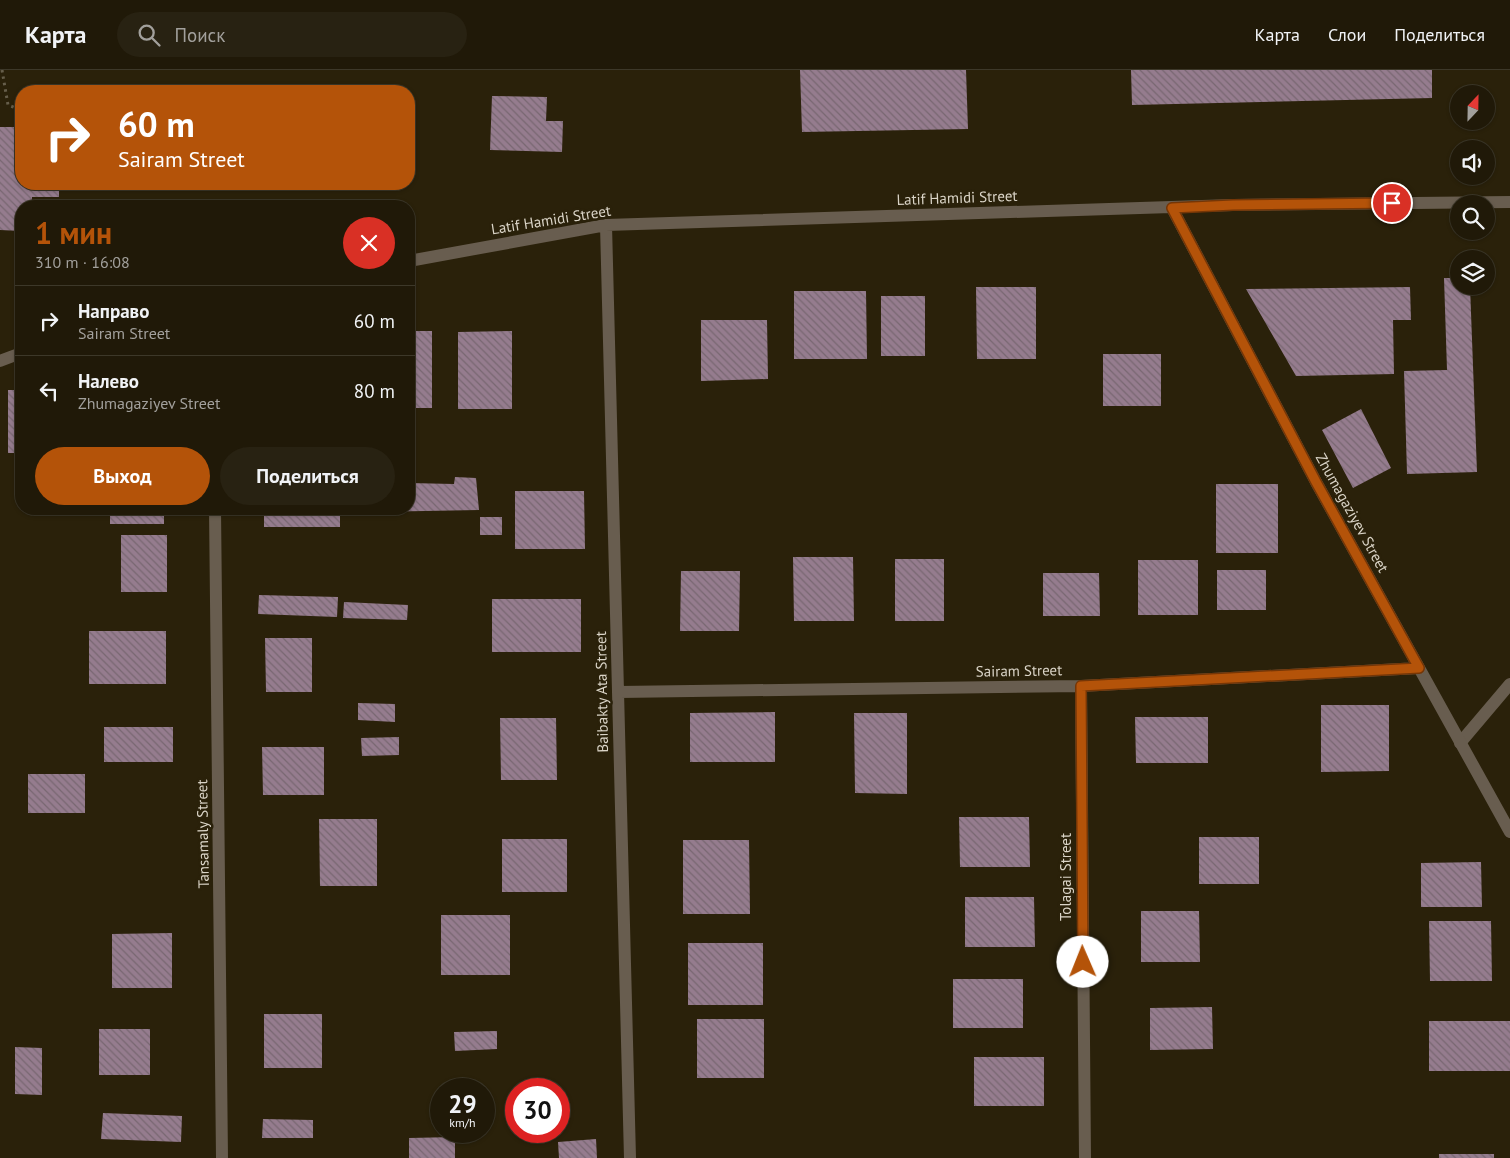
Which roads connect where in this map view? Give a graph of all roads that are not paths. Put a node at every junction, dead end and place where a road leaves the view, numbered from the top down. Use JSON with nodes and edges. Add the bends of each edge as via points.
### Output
{"nodes":[{"id":1,"x":1510,"y":202,"type":"edge"},
{"id":2,"x":1172,"y":208,"type":"junction"},
{"id":3,"x":606,"y":225,"type":"junction"},
{"id":4,"x":415,"y":260,"type":"edge"},
{"id":5,"x":15,"y":355,"type":"edge"},
{"id":6,"x":0,"y":361,"type":"edge"},
{"id":7,"x":215,"y":515,"type":"edge"},
{"id":8,"x":1419,"y":668,"type":"junction"},
{"id":9,"x":1510,"y":684,"type":"edge"},
{"id":10,"x":1081,"y":686,"type":"junction"},
{"id":11,"x":619,"y":692,"type":"junction"},
{"id":12,"x":1460,"y":743,"type":"junction"},
{"id":13,"x":1510,"y":832,"type":"edge"},
{"id":14,"x":222,"y":1158,"type":"edge"},
{"id":15,"x":630,"y":1158,"type":"edge"},
{"id":16,"x":1085,"y":1158,"type":"edge"}],
"edges":[{"from":1,"to":2,"type":"street","name":"Latif Hamidi Street"},
{"from":2,"to":3,"type":"street","name":"Latif Hamidi Street"},
{"from":2,"to":8,"type":"street","name":"Zhumagaziyev Street","via":[[1316,482]]},
{"from":3,"to":4,"type":"street","name":"Latif Hamidi Street"},
{"from":3,"to":11,"type":"street","name":"Baibakty Ata Street"},
{"from":5,"to":6,"type":"street"},
{"from":7,"to":14,"type":"street","name":"Tansamaly Street"},
{"from":8,"to":10,"type":"street","name":"Sairam Street"},
{"from":8,"to":12,"type":"street","name":"Zhumagaziyev Street"},
{"from":9,"to":12,"type":"street"},
{"from":10,"to":11,"type":"street","name":"Sairam Street"},
{"from":10,"to":16,"type":"street","name":"Tolagai Street"},
{"from":11,"to":15,"type":"street","name":"Baibakty Ata Street"},
{"from":12,"to":13,"type":"street","name":"Zhumagaziyev Street"}]}
